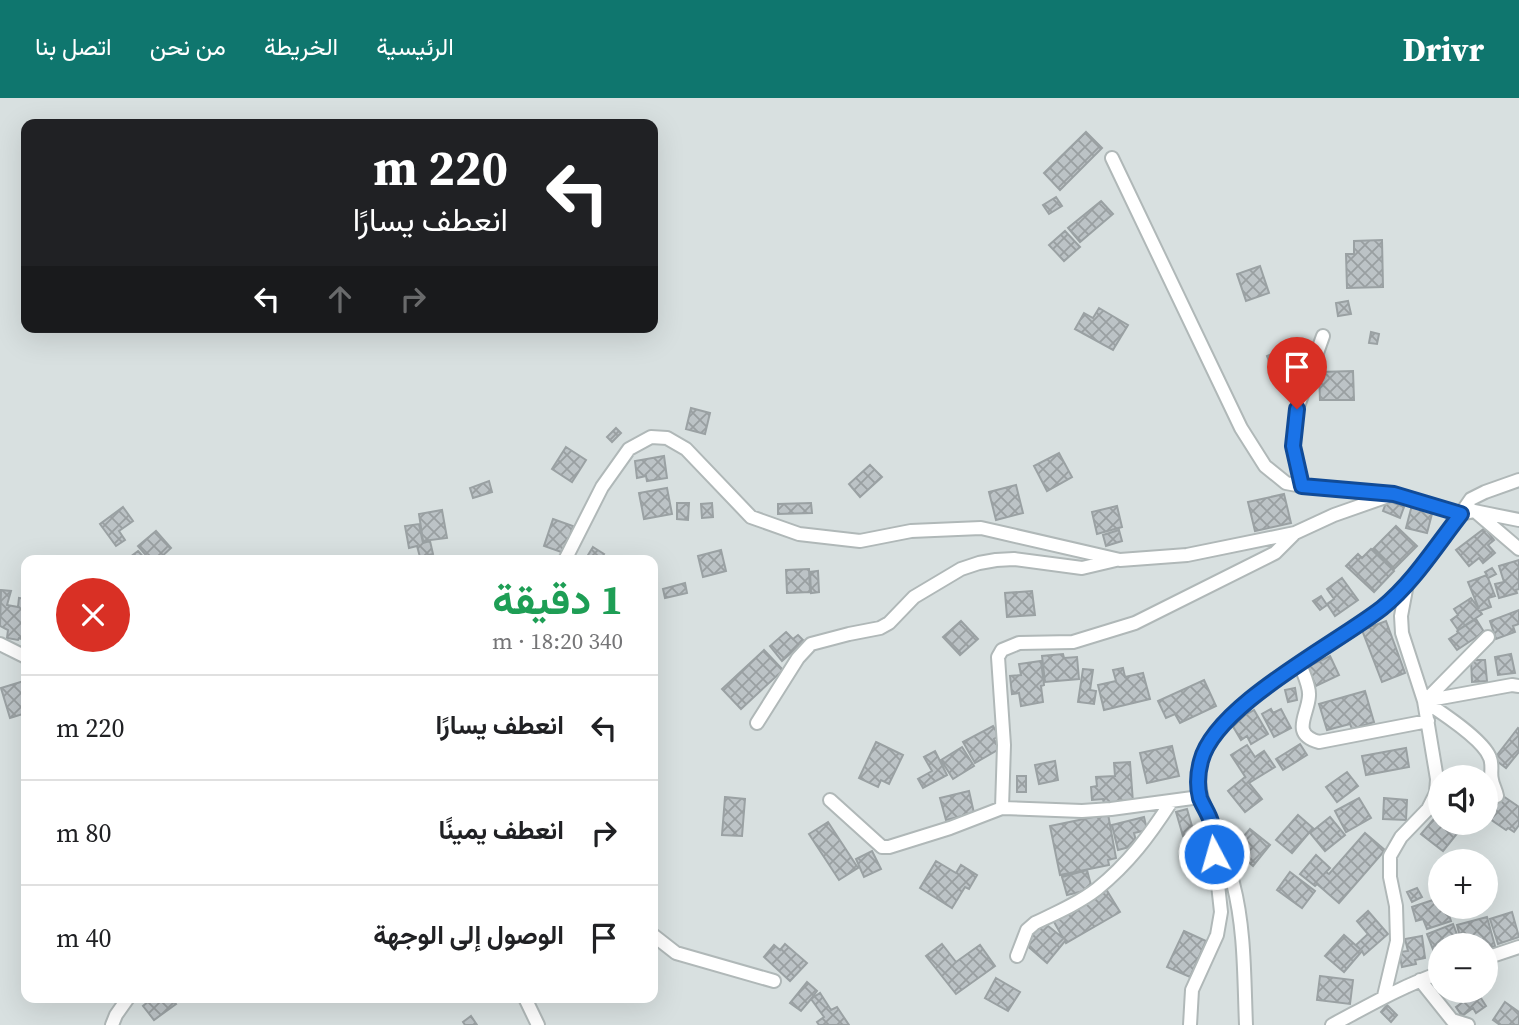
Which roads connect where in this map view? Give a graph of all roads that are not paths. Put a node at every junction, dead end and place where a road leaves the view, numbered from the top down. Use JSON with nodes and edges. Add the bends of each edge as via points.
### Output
{"nodes":[{"id":1,"x":1112,"y":158,"type":"dead end"},
{"id":2,"x":1323,"y":336,"type":"dead end"},
{"id":3,"x":1519,"y":480,"type":"edge"},
{"id":4,"x":1302,"y":486,"type":"junction"},
{"id":5,"x":1394,"y":494,"type":"junction"},
{"id":6,"x":1474,"y":511,"type":"junction"},
{"id":7,"x":1461,"y":514,"type":"junction"},
{"id":8,"x":1519,"y":520,"type":"edge"},
{"id":9,"x":1492,"y":525,"type":"junction"},
{"id":10,"x":1519,"y":527,"type":"edge"},
{"id":11,"x":1295,"y":533,"type":"junction"},
{"id":12,"x":1519,"y":550,"type":"edge"},
{"id":13,"x":568,"y":555,"type":"edge"},
{"id":14,"x":1120,"y":560,"type":"junction"},
{"id":15,"x":1406,"y":584,"type":"junction"},
{"id":16,"x":1489,"y":636,"type":"dead end"},
{"id":17,"x":0,"y":644,"type":"edge"},
{"id":18,"x":21,"y":655,"type":"edge"},
{"id":19,"x":1300,"y":664,"type":"junction"},
{"id":20,"x":1519,"y":686,"type":"edge"},
{"id":21,"x":1424,"y":701,"type":"junction"},
{"id":22,"x":1428,"y":721,"type":"junction"},
{"id":23,"x":757,"y":723,"type":"dead end"},
{"id":24,"x":1491,"y":765,"type":"edge"},
{"id":25,"x":1200,"y":797,"type":"junction"},
{"id":26,"x":830,"y":800,"type":"dead end"},
{"id":27,"x":1171,"y":802,"type":"junction"},
{"id":28,"x":1002,"y":808,"type":"junction"},
{"id":29,"x":1212,"y":824,"type":"junction"},
{"id":30,"x":658,"y":939,"type":"edge"},
{"id":31,"x":1519,"y":947,"type":"edge"},
{"id":32,"x":1498,"y":954,"type":"edge"},
{"id":33,"x":1017,"y":956,"type":"dead end"},
{"id":34,"x":1428,"y":977,"type":"edge"},
{"id":35,"x":1420,"y":980,"type":"junction"},
{"id":36,"x":774,"y":981,"type":"dead end"},
{"id":37,"x":1384,"y":996,"type":"junction"},
{"id":38,"x":125,"y":1003,"type":"edge"},
{"id":39,"x":527,"y":1003,"type":"edge"},
{"id":40,"x":114,"y":1020,"type":"edge"},
{"id":41,"x":1453,"y":1022,"type":"edge"},
{"id":42,"x":100,"y":1025,"type":"edge"},
{"id":43,"x":538,"y":1025,"type":"edge"},
{"id":44,"x":1190,"y":1025,"type":"edge"},
{"id":45,"x":1246,"y":1025,"type":"edge"},
{"id":46,"x":1332,"y":1025,"type":"edge"},
{"id":47,"x":1468,"y":1025,"type":"edge"}],
"edges":[{"from":1,"to":4,"type":"street","via":[[1241,428],[1265,466],[1286,483]]},
{"from":2,"to":4,"type":"street","via":[[1297,409],[1293,446]]},
{"from":3,"to":7,"type":"street","via":[[1471,499]]},
{"from":4,"to":5,"type":"street"},
{"from":5,"to":7,"type":"street"},
{"from":5,"to":11,"type":"street"},
{"from":6,"to":7,"type":"street"},
{"from":6,"to":8,"type":"street"},
{"from":6,"to":9,"type":"street"},
{"from":7,"to":15,"type":"street"},
{"from":9,"to":10,"type":"street"},
{"from":9,"to":12,"type":"street"},
{"from":11,"to":14,"type":"street","via":[[1187,555]]},
{"from":11,"to":28,"type":"street","via":[[1275,553],[1135,623],[1073,642],[1019,643],[1002,650],[998,657],[1004,744]]},
{"from":13,"to":14,"type":"street","via":[[602,487],[629,449],[651,437],[667,438],[686,449],[751,517],[799,534],[860,541],[911,531],[981,528]]},
{"from":14,"to":23,"type":"street","via":[[1082,568],[996,560],[961,569],[914,597],[880,628],[811,643]]},
{"from":15,"to":19,"type":"street","via":[[1383,607]]},
{"from":15,"to":21,"type":"street","via":[[1402,633]]},
{"from":16,"to":21,"type":"street"},
{"from":17,"to":18,"type":"street"},
{"from":19,"to":22,"type":"street","via":[[1310,694],[1302,726],[1310,739],[1319,742]]},
{"from":19,"to":25,"type":"street","via":[[1257,694],[1209,743],[1198,775]]},
{"from":20,"to":21,"type":"street"},
{"from":21,"to":22,"type":"street"},
{"from":21,"to":24,"type":"street","via":[[1485,749]]},
{"from":22,"to":37,"type":"street","via":[[1436,793],[1429,809],[1401,836],[1390,856],[1397,941]]},
{"from":25,"to":27,"type":"street"},
{"from":25,"to":29,"type":"street"},
{"from":26,"to":28,"type":"street","via":[[883,847]]},
{"from":27,"to":28,"type":"street","via":[[1082,811]]},
{"from":27,"to":33,"type":"street","via":[[1127,862],[1096,890],[1035,923],[1027,930]]},
{"from":29,"to":44,"type":"street","via":[[1221,912],[1217,935],[1192,990]]},
{"from":29,"to":45,"type":"street","via":[[1242,922]]},
{"from":30,"to":36,"type":"street","via":[[676,953]]},
{"from":31,"to":32,"type":"street"},
{"from":34,"to":35,"type":"street"},
{"from":35,"to":37,"type":"street"},
{"from":35,"to":41,"type":"street"},
{"from":37,"to":46,"type":"street"},
{"from":38,"to":40,"type":"street"},
{"from":39,"to":43,"type":"street"},
{"from":40,"to":42,"type":"street"},
{"from":41,"to":47,"type":"street"}]}
